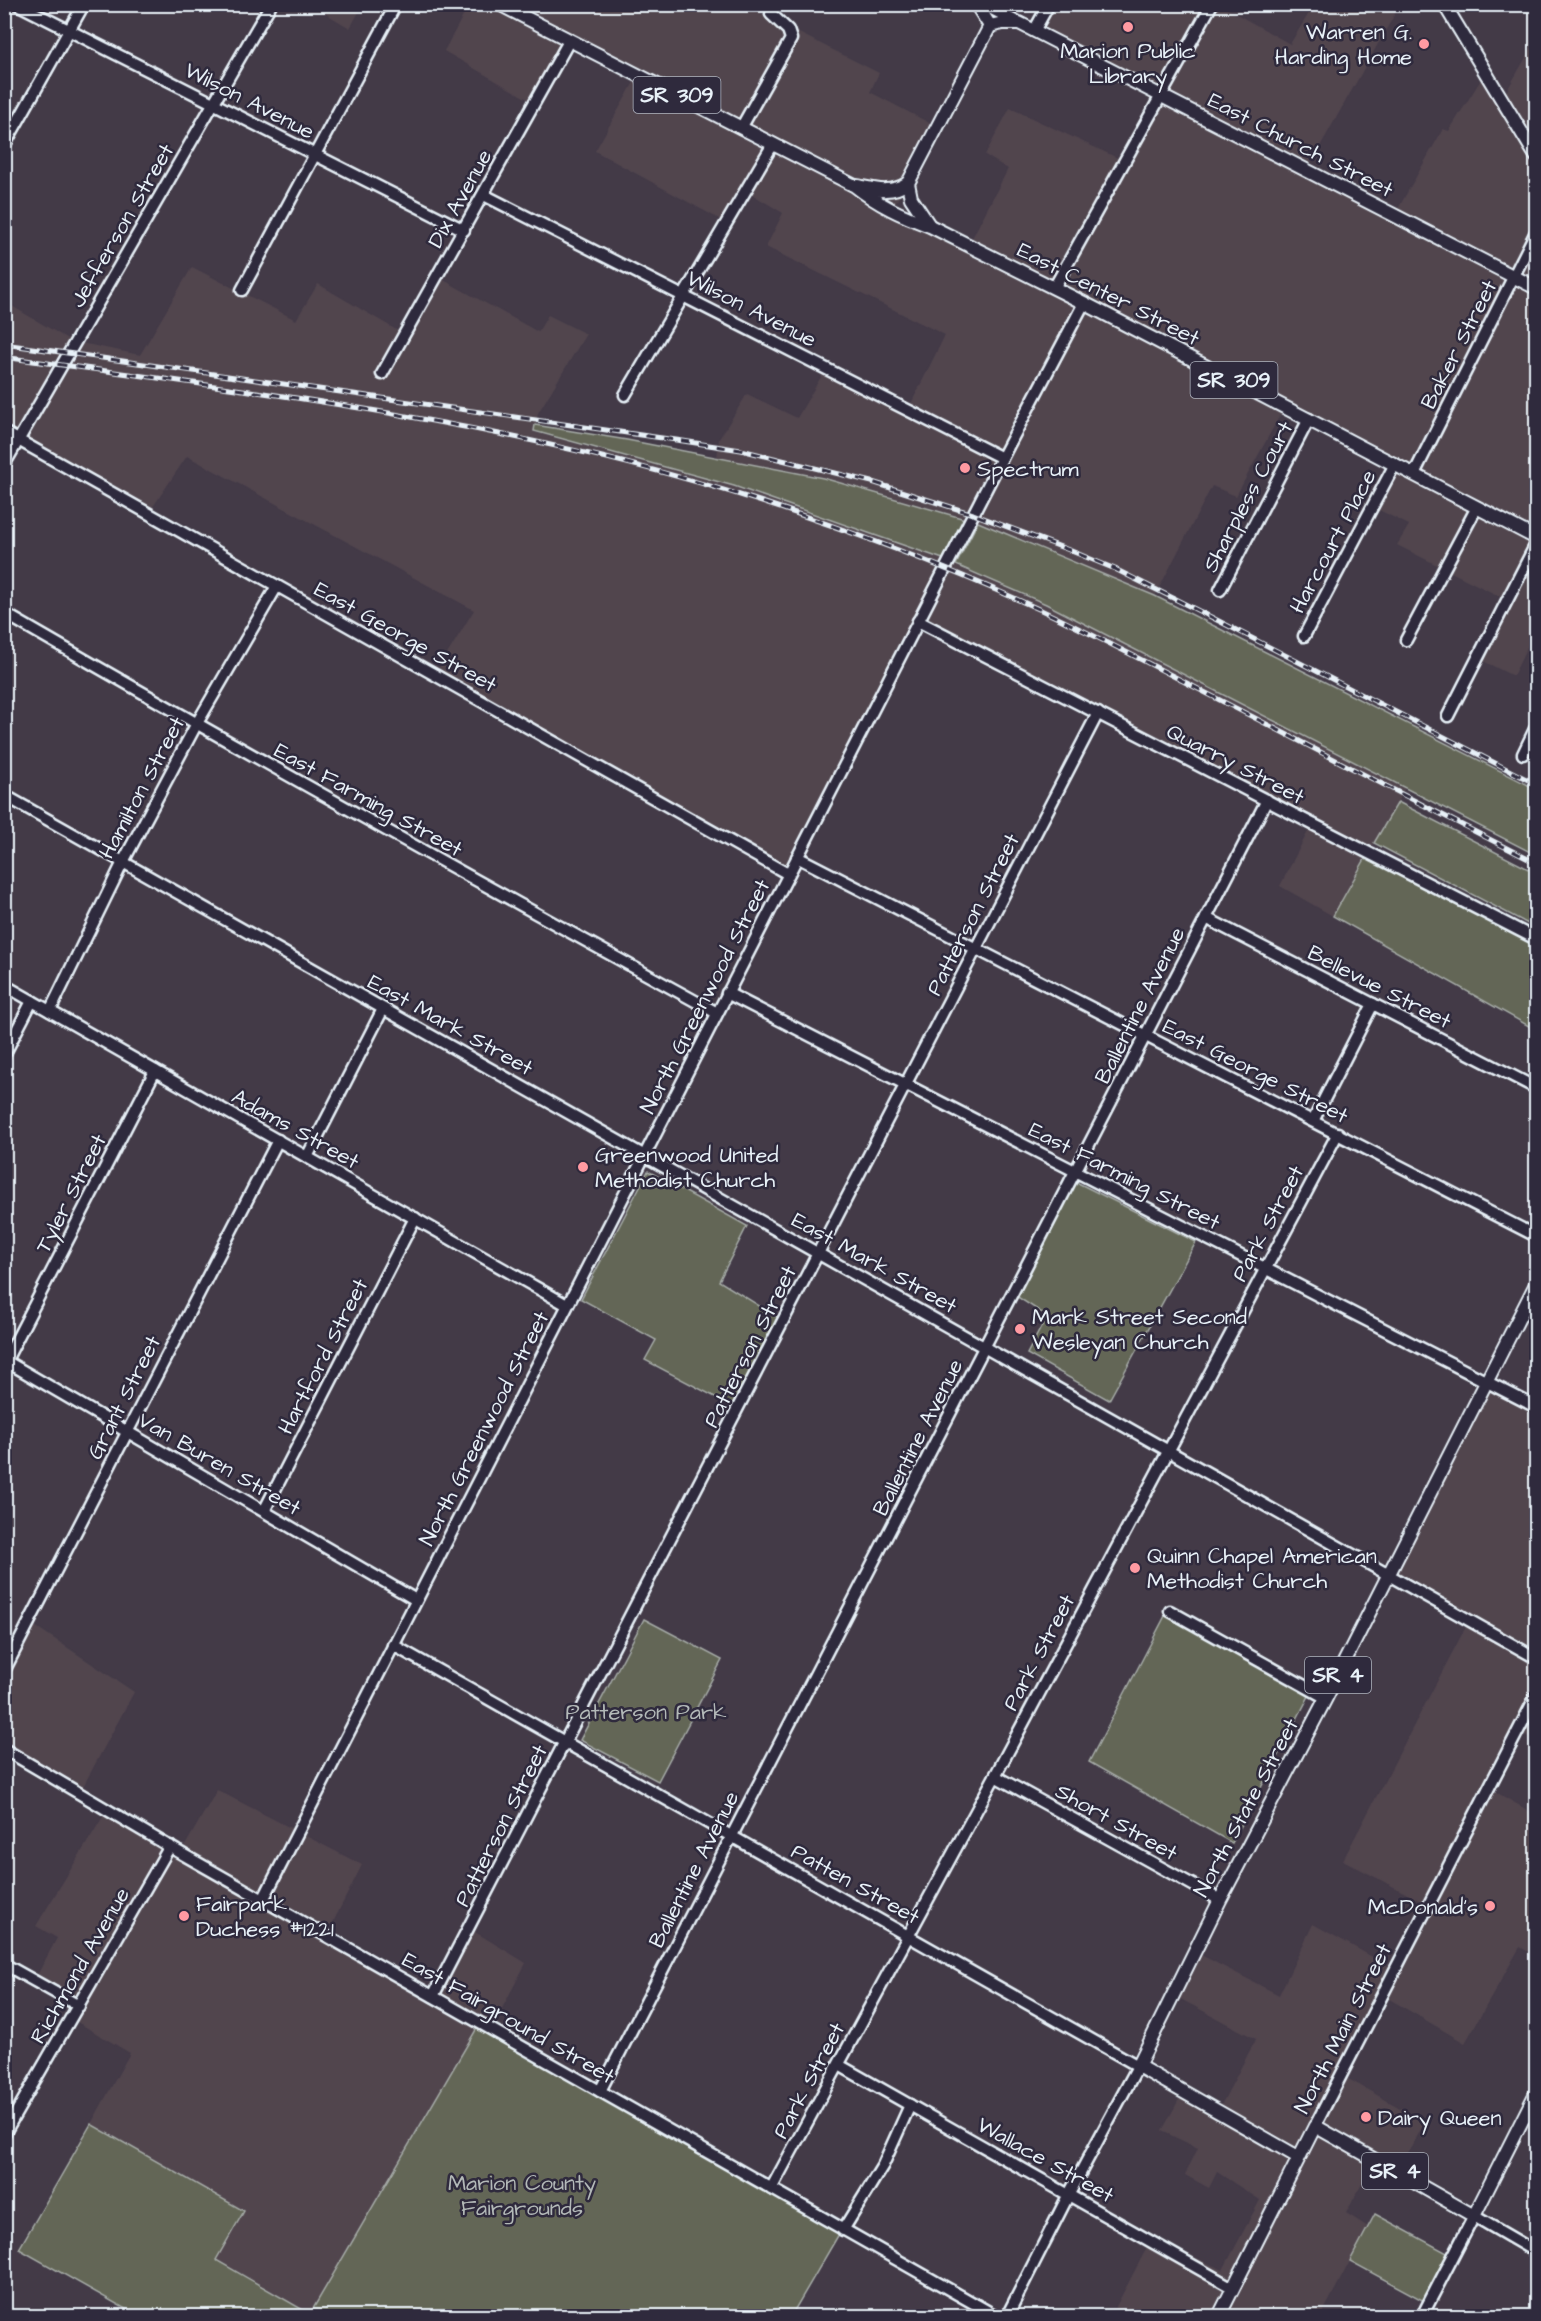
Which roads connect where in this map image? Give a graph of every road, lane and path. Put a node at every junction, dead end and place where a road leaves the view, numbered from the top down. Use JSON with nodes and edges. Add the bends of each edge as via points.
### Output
{"nodes":[{"id":1,"x":18,"y":4,"type":"edge"},
{"id":2,"x":84,"y":4,"type":"edge"},
{"id":3,"x":271,"y":4,"type":"edge"},
{"id":4,"x":396,"y":4,"type":"edge"},
{"id":5,"x":499,"y":4,"type":"edge"},
{"id":6,"x":976,"y":4,"type":"edge"},
{"id":7,"x":982,"y":4,"type":"edge"},
{"id":8,"x":1049,"y":4,"type":"edge"},
{"id":9,"x":1212,"y":4,"type":"edge"},
{"id":10,"x":1444,"y":4,"type":"edge"},
{"id":11,"x":771,"y":14,"type":"dead end"},
{"id":12,"x":1019,"y":23,"type":"junction"},
{"id":13,"x":990,"y":26,"type":"junction"},
{"id":14,"x":69,"y":30,"type":"junction"},
{"id":15,"x":1034,"y":31,"type":"junction"},
{"id":16,"x":569,"y":41,"type":"junction"},
{"id":17,"x":1161,"y":96,"type":"junction"},
{"id":18,"x":214,"y":104,"type":"junction"},
{"id":19,"x":741,"y":128,"type":"junction"},
{"id":20,"x":773,"y":144,"type":"junction"},
{"id":21,"x":4,"y":146,"type":"edge"},
{"id":22,"x":1535,"y":148,"type":"edge"},
{"id":23,"x":314,"y":154,"type":"junction"},
{"id":24,"x":908,"y":183,"type":"junction"},
{"id":25,"x":855,"y":186,"type":"junction"},
{"id":26,"x":484,"y":195,"type":"junction"},
{"id":27,"x":930,"y":226,"type":"junction"},
{"id":28,"x":464,"y":230,"type":"junction"},
{"id":29,"x":1536,"y":232,"type":"edge"},
{"id":30,"x":1514,"y":277,"type":"junction"},
{"id":31,"x":1054,"y":288,"type":"junction"},
{"id":32,"x":1536,"y":288,"type":"edge"},
{"id":33,"x":242,"y":290,"type":"dead end"},
{"id":34,"x":684,"y":296,"type":"junction"},
{"id":35,"x":1084,"y":303,"type":"junction"},
{"id":36,"x":382,"y":374,"type":"dead end"},
{"id":37,"x":625,"y":395,"type":"dead end"},
{"id":38,"x":1309,"y":419,"type":"junction"},
{"id":39,"x":4,"y":432,"type":"edge"},
{"id":40,"x":19,"y":439,"type":"junction"},
{"id":41,"x":1002,"y":458,"type":"junction"},
{"id":42,"x":1395,"y":464,"type":"junction"},
{"id":43,"x":4,"y":465,"type":"edge"},
{"id":44,"x":1414,"y":474,"type":"junction"},
{"id":45,"x":1477,"y":507,"type":"junction"},
{"id":46,"x":1536,"y":538,"type":"edge"},
{"id":47,"x":1536,"y":544,"type":"edge"},
{"id":48,"x":278,"y":586,"type":"junction"},
{"id":49,"x":1220,"y":590,"type":"dead end"},
{"id":50,"x":4,"y":613,"type":"edge"},
{"id":51,"x":918,"y":621,"type":"junction"},
{"id":52,"x":1304,"y":636,"type":"dead end"},
{"id":53,"x":1406,"y":640,"type":"dead end"},
{"id":54,"x":1098,"y":713,"type":"junction"},
{"id":55,"x":1448,"y":716,"type":"dead end"},
{"id":56,"x":196,"y":725,"type":"junction"},
{"id":57,"x":1536,"y":728,"type":"edge"},
{"id":58,"x":1523,"y":754,"type":"dead end"},
{"id":59,"x":4,"y":795,"type":"edge"},
{"id":60,"x":1267,"y":800,"type":"junction"},
{"id":61,"x":797,"y":857,"type":"junction"},
{"id":62,"x":123,"y":862,"type":"junction"},
{"id":63,"x":788,"y":874,"type":"junction"},
{"id":64,"x":1206,"y":918,"type":"junction"},
{"id":65,"x":1536,"y":939,"type":"edge"},
{"id":66,"x":976,"y":949,"type":"junction"},
{"id":67,"x":4,"y":985,"type":"edge"},
{"id":68,"x":727,"y":993,"type":"junction"},
{"id":69,"x":32,"y":1001,"type":"junction"},
{"id":70,"x":1373,"y":1004,"type":"junction"},
{"id":71,"x":383,"y":1009,"type":"junction"},
{"id":72,"x":50,"y":1011,"type":"junction"},
{"id":73,"x":717,"y":1013,"type":"junction"},
{"id":74,"x":1146,"y":1036,"type":"junction"},
{"id":75,"x":4,"y":1055,"type":"edge"},
{"id":76,"x":155,"y":1071,"type":"junction"},
{"id":77,"x":906,"y":1085,"type":"junction"},
{"id":78,"x":1536,"y":1088,"type":"edge"},
{"id":79,"x":1313,"y":1121,"type":"junction"},
{"id":80,"x":1338,"y":1133,"type":"junction"},
{"id":81,"x":278,"y":1140,"type":"junction"},
{"id":82,"x":645,"y":1155,"type":"junction"},
{"id":83,"x":307,"y":1157,"type":"junction"},
{"id":84,"x":1075,"y":1172,"type":"junction"},
{"id":85,"x":415,"y":1218,"type":"junction"},
{"id":86,"x":1536,"y":1236,"type":"edge"},
{"id":87,"x":819,"y":1253,"type":"junction"},
{"id":88,"x":1265,"y":1268,"type":"junction"},
{"id":89,"x":1536,"y":1284,"type":"edge"},
{"id":90,"x":567,"y":1305,"type":"junction"},
{"id":91,"x":985,"y":1347,"type":"junction"},
{"id":92,"x":5,"y":1362,"type":"edge"},
{"id":93,"x":1487,"y":1382,"type":"junction"},
{"id":94,"x":1536,"y":1407,"type":"edge"},
{"id":95,"x":127,"y":1431,"type":"junction"},
{"id":96,"x":1168,"y":1450,"type":"junction"},
{"id":97,"x":264,"y":1511,"type":"junction"},
{"id":98,"x":1389,"y":1575,"type":"junction"},
{"id":99,"x":416,"y":1600,"type":"junction"},
{"id":100,"x":1170,"y":1611,"type":"dead end"},
{"id":101,"x":393,"y":1645,"type":"junction"},
{"id":102,"x":1536,"y":1658,"type":"edge"},
{"id":103,"x":4,"y":1671,"type":"edge"},
{"id":104,"x":1536,"y":1696,"type":"edge"},
{"id":105,"x":1326,"y":1698,"type":"junction"},
{"id":106,"x":565,"y":1742,"type":"junction"},
{"id":107,"x":4,"y":1749,"type":"edge"},
{"id":108,"x":995,"y":1776,"type":"junction"},
{"id":109,"x":732,"y":1837,"type":"junction"},
{"id":110,"x":170,"y":1846,"type":"junction"},
{"id":111,"x":263,"y":1900,"type":"junction"},
{"id":112,"x":1220,"y":1900,"type":"junction"},
{"id":113,"x":908,"y":1936,"type":"junction"},
{"id":114,"x":4,"y":1964,"type":"edge"},
{"id":115,"x":433,"y":1996,"type":"junction"},
{"id":116,"x":79,"y":2006,"type":"junction"},
{"id":117,"x":839,"y":2065,"type":"junction"},
{"id":118,"x":1138,"y":2066,"type":"junction"},
{"id":119,"x":600,"y":2091,"type":"junction"},
{"id":120,"x":1536,"y":2093,"type":"edge"},
{"id":121,"x":910,"y":2105,"type":"junction"},
{"id":122,"x":8,"y":2118,"type":"edge"},
{"id":123,"x":1315,"y":2126,"type":"junction"},
{"id":124,"x":4,"y":2134,"type":"edge"},
{"id":125,"x":1299,"y":2157,"type":"junction"},
{"id":126,"x":771,"y":2189,"type":"junction"},
{"id":127,"x":1069,"y":2194,"type":"junction"},
{"id":128,"x":1474,"y":2216,"type":"junction"},
{"id":129,"x":843,"y":2230,"type":"junction"},
{"id":130,"x":1536,"y":2252,"type":"edge"},
{"id":131,"x":1233,"y":2288,"type":"junction"},
{"id":132,"x":996,"y":2316,"type":"edge"},
{"id":133,"x":1007,"y":2316,"type":"edge"},
{"id":134,"x":1219,"y":2316,"type":"edge"},
{"id":135,"x":1422,"y":2316,"type":"edge"}],
"edges":[{"from":1,"to":14,"type":"street","name":"Wilson Avenue"},
{"from":2,"to":14,"type":"street"},
{"from":3,"to":18,"type":"street","name":"Jefferson Street"},
{"from":4,"to":23,"type":"street"},
{"from":5,"to":16,"type":"main road","name":"East Center Street","number":"SR 309"},
{"from":6,"to":13,"type":"main road"},
{"from":7,"to":12,"type":"street","name":"East Church Street"},
{"from":8,"to":15,"type":"street"},
{"from":9,"to":17,"type":"street"},
{"from":10,"to":22,"type":"main road"},
{"from":11,"to":19,"type":"street","via":[[788,30],[791,39]]},
{"from":12,"to":13,"type":"main road"},
{"from":12,"to":15,"type":"main road","name":"East Church Street"},
{"from":13,"to":24,"type":"main road"},
{"from":14,"to":18,"type":"street","name":"Wilson Avenue"},
{"from":14,"to":21,"type":"street"},
{"from":15,"to":17,"type":"main road","name":"East Church Street"},
{"from":16,"to":19,"type":"main road","name":"East Center Street","number":"SR 309"},
{"from":16,"to":26,"type":"street","name":"Dix Avenue"},
{"from":17,"to":30,"type":"main road","name":"East Church Street"},
{"from":17,"to":31,"type":"street"},
{"from":18,"to":23,"type":"street","name":"Wilson Avenue"},
{"from":18,"to":40,"type":"street","name":"Jefferson Street"},
{"from":19,"to":20,"type":"main road","name":"East Center Street","number":"SR 309"},
{"from":20,"to":25,"type":"main road","name":"East Center Street","number":"SR 309"},
{"from":20,"to":34,"type":"street"},
{"from":23,"to":28,"type":"street","name":"Wilson Avenue"},
{"from":23,"to":33,"type":"street"},
{"from":24,"to":25,"type":"main road","name":"East Center Street","number":"SR 309","via":[[896,190],[881,191]]},
{"from":24,"to":27,"type":"main road","number":"SR 309","via":[[911,198]]},
{"from":25,"to":27,"type":"main road","name":"East Center Street","number":"SR 309","via":[[878,204]]},
{"from":26,"to":28,"type":"street","name":"Dix Avenue"},
{"from":26,"to":34,"type":"street","name":"Wilson Avenue"},
{"from":27,"to":31,"type":"main road","name":"East Center Street","number":"SR 309"},
{"from":28,"to":36,"type":"street","name":"Dix Avenue"},
{"from":29,"to":30,"type":"street","name":"Baker Street"},
{"from":30,"to":32,"type":"main road","name":"East Church Street"},
{"from":30,"to":44,"type":"street","name":"Baker Street"},
{"from":31,"to":35,"type":"main road","name":"East Center Street","number":"SR 309"},
{"from":34,"to":37,"type":"street"},
{"from":34,"to":41,"type":"street","name":"Wilson Avenue"},
{"from":35,"to":38,"type":"main road","name":"East Center Street","number":"SR 309"},
{"from":35,"to":41,"type":"street","name":"North Greenwood Street"},
{"from":38,"to":42,"type":"main road","name":"East Center Street","number":"SR 309"},
{"from":38,"to":49,"type":"street","name":"Sharpless Court"},
{"from":39,"to":40,"type":"street","name":"East George Street"},
{"from":40,"to":43,"type":"street","name":"Jefferson Street"},
{"from":40,"to":48,"type":"street","name":"East George Street"},
{"from":41,"to":51,"type":"street","name":"North Greenwood Street"},
{"from":42,"to":44,"type":"main road","name":"East Center Street","number":"SR 309"},
{"from":42,"to":52,"type":"street","name":"Harcourt Place"},
{"from":44,"to":45,"type":"main road","name":"East Center Street","number":"SR 309"},
{"from":45,"to":46,"type":"main road","name":"East Center Street","number":"SR 309"},
{"from":45,"to":53,"type":"street"},
{"from":47,"to":55,"type":"street"},
{"from":48,"to":56,"type":"street","name":"Hamilton Street"},
{"from":48,"to":63,"type":"street","name":"East George Street"},
{"from":50,"to":56,"type":"street","name":"East Farming Street"},
{"from":51,"to":54,"type":"street","name":"Quarry Street"},
{"from":51,"to":61,"type":"street","name":"North Greenwood Street"},
{"from":54,"to":60,"type":"street","name":"Quarry Street"},
{"from":54,"to":66,"type":"street","name":"Patterson Street"},
{"from":56,"to":62,"type":"street","name":"Hamilton Street"},
{"from":56,"to":73,"type":"street","name":"East Farming Street"},
{"from":57,"to":58,"type":"street"},
{"from":59,"to":62,"type":"street","name":"East Mark Street"},
{"from":60,"to":64,"type":"street","name":"Ballentine Avenue"},
{"from":60,"to":65,"type":"street","name":"Quarry Street"},
{"from":61,"to":63,"type":"street","name":"North Greenwood Street"},
{"from":61,"to":66,"type":"street","name":"East George Street"},
{"from":62,"to":71,"type":"street","name":"East Mark Street"},
{"from":62,"to":72,"type":"street","name":"Hamilton Street"},
{"from":63,"to":68,"type":"street","name":"North Greenwood Street"},
{"from":64,"to":70,"type":"street","name":"Bellevue Street"},
{"from":64,"to":74,"type":"street","name":"Ballentine Avenue"},
{"from":66,"to":74,"type":"street","name":"East George Street"},
{"from":66,"to":77,"type":"street","name":"Patterson Street"},
{"from":67,"to":69,"type":"street","name":"Adams Street"},
{"from":68,"to":73,"type":"street","name":"North Greenwood Street"},
{"from":68,"to":77,"type":"street","name":"East Farming Street"},
{"from":69,"to":72,"type":"street","name":"Adams Street"},
{"from":69,"to":75,"type":"street"},
{"from":70,"to":78,"type":"street","name":"Bellevue Street"},
{"from":70,"to":79,"type":"street"},
{"from":71,"to":82,"type":"street","name":"East Mark Street"},
{"from":71,"to":83,"type":"street"},
{"from":72,"to":76,"type":"street","name":"Adams Street"},
{"from":73,"to":82,"type":"street","name":"North Greenwood Street"},
{"from":74,"to":79,"type":"street","name":"East George Street"},
{"from":74,"to":84,"type":"street","name":"Ballentine Avenue"},
{"from":76,"to":81,"type":"street","name":"Adams Street"},
{"from":76,"to":92,"type":"street","name":"Tyler Street"},
{"from":77,"to":84,"type":"street","name":"East Farming Street"},
{"from":77,"to":87,"type":"street","name":"Patterson Street"},
{"from":79,"to":80,"type":"street","name":"East George Street"},
{"from":80,"to":86,"type":"street","name":"East George Street"},
{"from":80,"to":88,"type":"street","name":"Park Street"},
{"from":81,"to":83,"type":"street","name":"Adams Street"},
{"from":81,"to":95,"type":"street","name":"Grant Street"},
{"from":82,"to":87,"type":"street","name":"East Mark Street"},
{"from":82,"to":90,"type":"street","name":"North Greenwood Street"},
{"from":83,"to":85,"type":"street","name":"Adams Street"},
{"from":84,"to":88,"type":"street","name":"East Farming Street"},
{"from":84,"to":91,"type":"street","name":"Ballentine Avenue"},
{"from":85,"to":90,"type":"street","name":"Adams Street"},
{"from":85,"to":97,"type":"street","name":"Hartford Street"},
{"from":87,"to":91,"type":"street","name":"East Mark Street"},
{"from":87,"to":106,"type":"street","name":"Patterson Street"},
{"from":88,"to":93,"type":"street","name":"East Farming Street"},
{"from":88,"to":96,"type":"street","name":"Park Street"},
{"from":89,"to":93,"type":"main road","name":"North State Street","number":"SR 4"},
{"from":90,"to":99,"type":"street","name":"North Greenwood Street"},
{"from":91,"to":96,"type":"street","name":"East Mark Street"},
{"from":91,"to":109,"type":"street","name":"Ballentine Avenue"},
{"from":92,"to":95,"type":"street","name":"Van Buren Street"},
{"from":93,"to":94,"type":"street","name":"East Farming Street"},
{"from":93,"to":98,"type":"main road","name":"North State Street","number":"SR 4"},
{"from":95,"to":97,"type":"street","name":"Van Buren Street"},
{"from":95,"to":103,"type":"street","name":"Grant Street"},
{"from":96,"to":98,"type":"street","name":"East Mark Street"},
{"from":96,"to":108,"type":"street","name":"Park Street"},
{"from":97,"to":99,"type":"street","name":"Van Buren Street"},
{"from":98,"to":102,"type":"street","name":"East Mark Street"},
{"from":98,"to":105,"type":"main road","name":"North State Street","number":"SR 4"},
{"from":99,"to":101,"type":"street","name":"North Greenwood Street"},
{"from":100,"to":105,"type":"street"},
{"from":101,"to":106,"type":"street","name":"Patten Street"},
{"from":101,"to":111,"type":"street","name":"North Greenwood Street"},
{"from":104,"to":123,"type":"street","name":"North Main Street"},
{"from":105,"to":112,"type":"main road","name":"North State Street","number":"SR 4"},
{"from":106,"to":109,"type":"street","name":"Patten Street"},
{"from":106,"to":115,"type":"street","name":"Patterson Street"},
{"from":107,"to":110,"type":"street","name":"East Fairground Street"},
{"from":108,"to":112,"type":"street","name":"Short Street"},
{"from":108,"to":113,"type":"street","name":"Park Street"},
{"from":109,"to":113,"type":"street","name":"Patten Street"},
{"from":109,"to":119,"type":"street","name":"Ballentine Avenue"},
{"from":110,"to":111,"type":"street","name":"East Fairground Street"},
{"from":110,"to":116,"type":"street","name":"Richmond Avenue"},
{"from":111,"to":115,"type":"street","name":"East Fairground Street"},
{"from":112,"to":118,"type":"main road","name":"North State Street","number":"SR 4"},
{"from":113,"to":117,"type":"street","name":"Park Street"},
{"from":113,"to":118,"type":"street","name":"Patten Street"},
{"from":114,"to":116,"type":"street"},
{"from":115,"to":119,"type":"street","name":"East Fairground Street"},
{"from":116,"to":122,"type":"street","name":"Richmond Avenue"},
{"from":117,"to":121,"type":"street","name":"Wallace Street"},
{"from":117,"to":126,"type":"street","name":"Park Street"},
{"from":118,"to":125,"type":"main road","name":"Patten Street"},
{"from":118,"to":127,"type":"street","name":"North State Street"},
{"from":119,"to":126,"type":"street","name":"East Fairground Street"},
{"from":120,"to":128,"type":"main road"},
{"from":121,"to":127,"type":"street","name":"Wallace Street"},
{"from":121,"to":129,"type":"street","via":[[883,2165]]},
{"from":122,"to":124,"type":"street","name":"Richmond Avenue"},
{"from":123,"to":125,"type":"main road","name":"North Main Street"},
{"from":123,"to":128,"type":"main road","number":"SR 4"},
{"from":125,"to":131,"type":"main road","name":"North Main Street"},
{"from":126,"to":129,"type":"street","name":"East Fairground Street"},
{"from":127,"to":131,"type":"street","name":"Wallace Street"},
{"from":127,"to":133,"type":"street","name":"North State Street"},
{"from":128,"to":130,"type":"street"},
{"from":128,"to":135,"type":"street"},
{"from":129,"to":132,"type":"street","name":"East Fairground Street"},
{"from":131,"to":134,"type":"main road","name":"North Main Street"}]}
